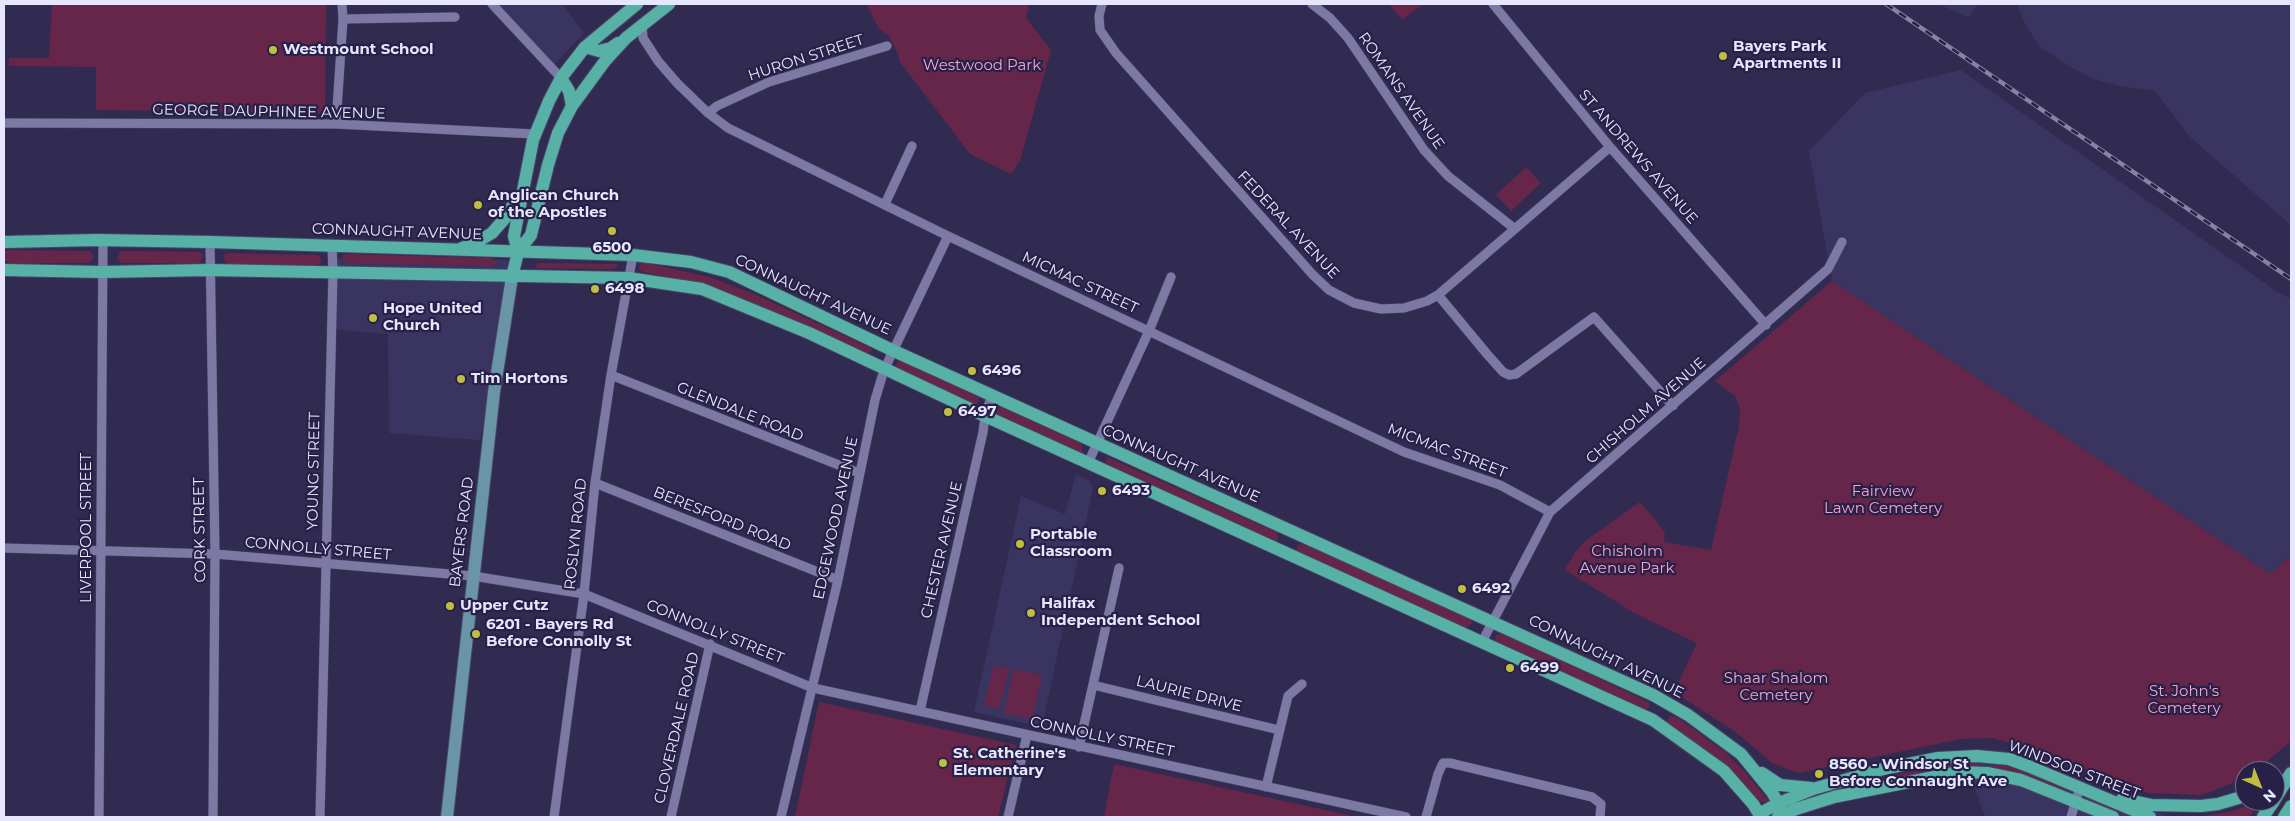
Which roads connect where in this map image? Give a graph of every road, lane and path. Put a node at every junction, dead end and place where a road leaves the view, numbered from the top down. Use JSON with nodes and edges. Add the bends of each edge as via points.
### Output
{"nodes":[{"id":1,"x":342,"y":4,"type":"edge"},
{"id":2,"x":492,"y":4,"type":"edge"},
{"id":3,"x":637,"y":4,"type":"edge"},
{"id":4,"x":670,"y":4,"type":"edge"},
{"id":5,"x":1102,"y":4,"type":"edge"},
{"id":6,"x":1312,"y":4,"type":"edge"},
{"id":7,"x":1492,"y":4,"type":"edge"},
{"id":8,"x":456,"y":17,"type":"dead end"},
{"id":9,"x":343,"y":19,"type":"junction"},
{"id":10,"x":642,"y":24,"type":"junction"},
{"id":11,"x":626,"y":38,"type":"junction"},
{"id":12,"x":887,"y":46,"type":"dead end"},
{"id":13,"x":585,"y":47,"type":"junction"},
{"id":14,"x":561,"y":78,"type":"junction"},
{"id":15,"x":572,"y":106,"type":"junction"},
{"id":16,"x":708,"y":114,"type":"junction"},
{"id":17,"x":4,"y":123,"type":"edge"},
{"id":18,"x":336,"y":124,"type":"junction"},
{"id":19,"x":534,"y":134,"type":"junction"},
{"id":20,"x":912,"y":146,"type":"dead end"},
{"id":21,"x":1610,"y":147,"type":"junction"},
{"id":22,"x":524,"y":184,"type":"junction"},
{"id":23,"x":885,"y":204,"type":"junction"},
{"id":24,"x":1515,"y":229,"type":"junction"},
{"id":25,"x":948,"y":236,"type":"junction"},
{"id":26,"x":103,"y":240,"type":"junction"},
{"id":27,"x":4,"y":242,"type":"edge"},
{"id":28,"x":210,"y":242,"type":"junction"},
{"id":29,"x":1842,"y":242,"type":"dead end"},
{"id":30,"x":332,"y":246,"type":"junction"},
{"id":31,"x":454,"y":251,"type":"junction"},
{"id":32,"x":518,"y":252,"type":"junction"},
{"id":33,"x":632,"y":255,"type":"junction"},
{"id":34,"x":4,"y":270,"type":"edge"},
{"id":35,"x":210,"y":270,"type":"junction"},
{"id":36,"x":101,"y":272,"type":"junction"},
{"id":37,"x":333,"y":272,"type":"junction"},
{"id":38,"x":512,"y":277,"type":"junction"},
{"id":39,"x":1170,"y":277,"type":"dead end"},
{"id":40,"x":628,"y":278,"type":"junction"},
{"id":41,"x":1438,"y":295,"type":"junction"},
{"id":42,"x":1766,"y":325,"type":"junction"},
{"id":43,"x":1149,"y":331,"type":"junction"},
{"id":44,"x":894,"y":351,"type":"junction"},
{"id":45,"x":884,"y":370,"type":"junction"},
{"id":46,"x":611,"y":376,"type":"junction"},
{"id":47,"x":992,"y":395,"type":"junction"},
{"id":48,"x":1673,"y":406,"type":"junction"},
{"id":49,"x":985,"y":416,"type":"junction"},
{"id":50,"x":1096,"y":443,"type":"junction"},
{"id":51,"x":1088,"y":463,"type":"junction"},
{"id":52,"x":860,"y":473,"type":"junction"},
{"id":53,"x":595,"y":483,"type":"junction"},
{"id":54,"x":1550,"y":512,"type":"junction"},
{"id":55,"x":1292,"y":532,"type":"junction"},
{"id":56,"x":4,"y":548,"type":"edge"},
{"id":57,"x":101,"y":550,"type":"junction"},
{"id":58,"x":1282,"y":553,"type":"junction"},
{"id":59,"x":215,"y":554,"type":"junction"},
{"id":60,"x":326,"y":564,"type":"junction"},
{"id":61,"x":1119,"y":568,"type":"dead end"},
{"id":62,"x":473,"y":576,"type":"junction"},
{"id":63,"x":838,"y":580,"type":"junction"},
{"id":64,"x":584,"y":594,"type":"junction"},
{"id":65,"x":1492,"y":621,"type":"junction"},
{"id":66,"x":1482,"y":642,"type":"junction"},
{"id":67,"x":710,"y":644,"type":"junction"},
{"id":68,"x":1302,"y":684,"type":"dead end"},
{"id":69,"x":1093,"y":685,"type":"junction"},
{"id":70,"x":813,"y":688,"type":"junction"},
{"id":71,"x":920,"y":711,"type":"junction"},
{"id":72,"x":1279,"y":730,"type":"junction"},
{"id":73,"x":1027,"y":735,"type":"junction"},
{"id":74,"x":1079,"y":747,"type":"junction"},
{"id":75,"x":1752,"y":766,"type":"junction"},
{"id":76,"x":2080,"y":786,"type":"junction"},
{"id":77,"x":1266,"y":787,"type":"junction"},
{"id":78,"x":1813,"y":789,"type":"junction"},
{"id":79,"x":2092,"y":792,"type":"junction"},
{"id":80,"x":2235,"y":799,"type":"edge"},
{"id":81,"x":2074,"y":801,"type":"junction"},
{"id":82,"x":2291,"y":806,"type":"edge"},
{"id":83,"x":1780,"y":811,"type":"edge"},
{"id":84,"x":1377,"y":814,"type":"edge"},
{"id":85,"x":1759,"y":816,"type":"edge"},
{"id":86,"x":99,"y":817,"type":"edge"},
{"id":87,"x":213,"y":817,"type":"edge"},
{"id":88,"x":320,"y":817,"type":"edge"},
{"id":89,"x":447,"y":817,"type":"edge"},
{"id":90,"x":554,"y":817,"type":"edge"},
{"id":91,"x":671,"y":817,"type":"edge"},
{"id":92,"x":781,"y":817,"type":"edge"},
{"id":93,"x":1008,"y":817,"type":"edge"},
{"id":94,"x":1406,"y":817,"type":"edge"},
{"id":95,"x":1426,"y":817,"type":"edge"},
{"id":96,"x":1600,"y":817,"type":"edge"},
{"id":97,"x":2071,"y":817,"type":"edge"},
{"id":98,"x":2113,"y":817,"type":"edge"},
{"id":99,"x":2150,"y":817,"type":"edge"},
{"id":100,"x":2284,"y":817,"type":"edge"}],
"edges":[{"from":1,"to":9,"type":"street"},
{"from":2,"to":14,"type":"street"},
{"from":3,"to":13,"type":"main road","name":"BAYERS ROAD"},
{"from":4,"to":10,"type":"main road","name":"BAYERS ROAD"},
{"from":5,"to":41,"type":"street","name":"FEDERAL AVENUE","via":[[1100,30],[1116,53],[1312,275],[1329,290],[1354,304],[1381,309],[1404,308]]},
{"from":6,"to":24,"type":"street","name":"ROMANS AVENUE","via":[[1348,38],[1424,150],[1448,176]]},
{"from":7,"to":21,"type":"street","name":"ST ANDREWS AVENUE"},
{"from":8,"to":9,"type":"street"},
{"from":9,"to":18,"type":"street"},
{"from":10,"to":11,"type":"main road","name":"BAYERS ROAD"},
{"from":10,"to":16,"type":"street","name":"MICMAC STREET","via":[[643,38],[650,50]]},
{"from":11,"to":13,"type":"main road","via":[[611,48],[599,51]]},
{"from":11,"to":15,"type":"main road","name":"BAYERS ROAD"},
{"from":12,"to":16,"type":"street","name":"HURON STREET","via":[[770,82],[717,106]]},
{"from":13,"to":14,"type":"main road","name":"BAYERS ROAD"},
{"from":14,"to":15,"type":"main road","via":[[569,90]]},
{"from":14,"to":19,"type":"main road","name":"BAYERS ROAD"},
{"from":15,"to":32,"type":"main road","name":"BAYERS ROAD","via":[[558,133],[531,235]]},
{"from":16,"to":23,"type":"street","name":"MICMAC STREET","via":[[767,148]]},
{"from":17,"to":18,"type":"street","name":"GEORGE DAUPHINEE AVENUE"},
{"from":18,"to":19,"type":"street","name":"GEORGE DAUPHINEE AVENUE"},
{"from":19,"to":22,"type":"main road","name":"BAYERS ROAD"},
{"from":20,"to":23,"type":"street"},
{"from":21,"to":24,"type":"street","name":"FEDERAL AVENUE"},
{"from":21,"to":42,"type":"street","name":"ST ANDREWS AVENUE"},
{"from":22,"to":31,"type":"main road","via":[[506,217],[492,233]]},
{"from":22,"to":32,"type":"main road","name":"BAYERS ROAD","via":[[514,236]]},
{"from":23,"to":25,"type":"street","name":"MICMAC STREET"},
{"from":24,"to":41,"type":"street","name":"FEDERAL AVENUE"},
{"from":25,"to":43,"type":"street","name":"MICMAC STREET"},
{"from":25,"to":44,"type":"street","name":"EDGEWOOD AVENUE"},
{"from":26,"to":27,"type":"main road","name":"CONNAUGHT AVENUE"},
{"from":26,"to":28,"type":"main road","name":"CONNAUGHT AVENUE"},
{"from":26,"to":36,"type":"street","name":"LIVERPOOL STREET"},
{"from":28,"to":30,"type":"main road","name":"CONNAUGHT AVENUE"},
{"from":28,"to":35,"type":"street","name":"CORK STREET"},
{"from":29,"to":42,"type":"street","name":"CHISHOLM AVENUE","via":[[1828,269]]},
{"from":30,"to":31,"type":"main road","name":"CONNAUGHT AVENUE"},
{"from":30,"to":37,"type":"street","name":"YOUNG STREET"},
{"from":31,"to":32,"type":"main road","name":"CONNAUGHT AVENUE"},
{"from":32,"to":33,"type":"main road","name":"CONNAUGHT AVENUE"},
{"from":32,"to":38,"type":"main road","name":"BAYERS ROAD"},
{"from":33,"to":40,"type":"street","name":"ROSLYN ROAD"},
{"from":33,"to":44,"type":"main road","name":"CONNAUGHT AVENUE","via":[[691,262],[730,272]]},
{"from":34,"to":36,"type":"main road"},
{"from":35,"to":36,"type":"main road"},
{"from":35,"to":37,"type":"main road"},
{"from":35,"to":59,"type":"street","name":"CORK STREET"},
{"from":36,"to":57,"type":"street","name":"LIVERPOOL STREET"},
{"from":37,"to":38,"type":"main road"},
{"from":37,"to":60,"type":"street","name":"YOUNG STREET"},
{"from":38,"to":40,"type":"main road"},
{"from":38,"to":62,"type":"main road","name":"BAYERS ROAD","via":[[496,379]]},
{"from":39,"to":43,"type":"street"},
{"from":40,"to":45,"type":"main road","via":[[702,289],[809,333]]},
{"from":40,"to":46,"type":"street","name":"ROSLYN ROAD"},
{"from":41,"to":48,"type":"street","via":[[1487,354],[1509,375],[1516,374],[1594,317]]},
{"from":42,"to":48,"type":"street","name":"CHISHOLM AVENUE"},
{"from":43,"to":50,"type":"street"},
{"from":43,"to":54,"type":"street","name":"MICMAC STREET","via":[[1404,452],[1500,484]]},
{"from":44,"to":45,"type":"street","name":"EDGEWOOD AVENUE"},
{"from":44,"to":47,"type":"main road","name":"CONNAUGHT AVENUE"},
{"from":45,"to":49,"type":"main road"},
{"from":45,"to":52,"type":"street","name":"EDGEWOOD AVENUE"},
{"from":46,"to":52,"type":"street","name":"GLENDALE ROAD"},
{"from":46,"to":53,"type":"street","name":"ROSLYN ROAD"},
{"from":47,"to":49,"type":"street","name":"CHESTER AVENUE"},
{"from":47,"to":50,"type":"main road","name":"CONNAUGHT AVENUE"},
{"from":48,"to":54,"type":"street","name":"CHISHOLM AVENUE"},
{"from":49,"to":51,"type":"main road"},
{"from":49,"to":71,"type":"street","name":"CHESTER AVENUE"},
{"from":50,"to":51,"type":"street"},
{"from":50,"to":55,"type":"main road","name":"CONNAUGHT AVENUE"},
{"from":51,"to":58,"type":"main road"},
{"from":52,"to":63,"type":"street","name":"EDGEWOOD AVENUE"},
{"from":53,"to":63,"type":"street","name":"BERESFORD ROAD"},
{"from":53,"to":64,"type":"street","name":"ROSLYN ROAD"},
{"from":54,"to":65,"type":"street","name":"CHISHOLM AVENUE"},
{"from":55,"to":58,"type":"main road"},
{"from":55,"to":65,"type":"main road","name":"CONNAUGHT AVENUE"},
{"from":56,"to":57,"type":"street","name":"CONNOLLY STREET"},
{"from":57,"to":59,"type":"street","name":"CONNOLLY STREET"},
{"from":57,"to":86,"type":"street","name":"LIVERPOOL STREET"},
{"from":58,"to":66,"type":"main road"},
{"from":59,"to":60,"type":"street","name":"CONNOLLY STREET"},
{"from":59,"to":87,"type":"street","name":"CORK STREET"},
{"from":60,"to":62,"type":"street","name":"CONNOLLY STREET"},
{"from":60,"to":88,"type":"street","name":"YOUNG STREET"},
{"from":61,"to":69,"type":"street"},
{"from":62,"to":64,"type":"street","name":"CONNOLLY STREET"},
{"from":62,"to":89,"type":"main road","name":"BAYERS ROAD"},
{"from":63,"to":70,"type":"street","name":"EDGEWOOD AVENUE"},
{"from":64,"to":67,"type":"street","name":"CONNOLLY STREET"},
{"from":64,"to":90,"type":"street","name":"ROSLYN ROAD"},
{"from":65,"to":66,"type":"street"},
{"from":65,"to":75,"type":"main road","name":"CONNAUGHT AVENUE","via":[[1653,695],[1718,736]]},
{"from":66,"to":85,"type":"main road","via":[[1653,720],[1724,771]]},
{"from":67,"to":70,"type":"street","name":"CONNOLLY STREET"},
{"from":67,"to":91,"type":"street","name":"CLOVERDALE ROAD"},
{"from":68,"to":72,"type":"street","via":[[1288,696]]},
{"from":69,"to":72,"type":"street","name":"LAURIE DRIVE"},
{"from":69,"to":74,"type":"street"},
{"from":70,"to":71,"type":"street","name":"CONNOLLY STREET"},
{"from":70,"to":92,"type":"street","name":"EDGEWOOD AVENUE"},
{"from":71,"to":73,"type":"street","name":"CONNOLLY STREET"},
{"from":72,"to":77,"type":"street"},
{"from":73,"to":74,"type":"street","name":"CONNOLLY STREET"},
{"from":73,"to":93,"type":"street"},
{"from":74,"to":77,"type":"street","name":"CONNOLLY STREET"},
{"from":75,"to":78,"type":"main road","via":[[1780,785]]},
{"from":75,"to":83,"type":"main road","name":"CONNAUGHT AVENUE"},
{"from":76,"to":78,"type":"main road","name":"WINDSOR STREET","via":[[2009,759],[1977,756],[1928,760],[1883,769]]},
{"from":76,"to":79,"type":"main road","name":"WINDSOR STREET"},
{"from":76,"to":81,"type":"street"},
{"from":77,"to":84,"type":"street","name":"CONNOLLY STREET"},
{"from":78,"to":83,"type":"main road","name":"WINDSOR STREET"},
{"from":79,"to":80,"type":"main road","via":[[2170,806],[2218,804]]},
{"from":79,"to":99,"type":"main road","name":"WINDSOR STREET"},
{"from":81,"to":83,"type":"main road","name":"WINDSOR STREET","via":[[2004,776],[1959,772]]},
{"from":81,"to":97,"type":"street"},
{"from":81,"to":98,"type":"main road","name":"WINDSOR STREET"},
{"from":82,"to":100,"type":"main road"},
{"from":83,"to":85,"type":"main road","name":"WINDSOR STREET"},
{"from":84,"to":94,"type":"street","name":"CONNOLLY STREET"},
{"from":95,"to":96,"type":"street","via":[[1438,774],[1443,763],[1450,763],[1592,798],[1601,804]]}]}
